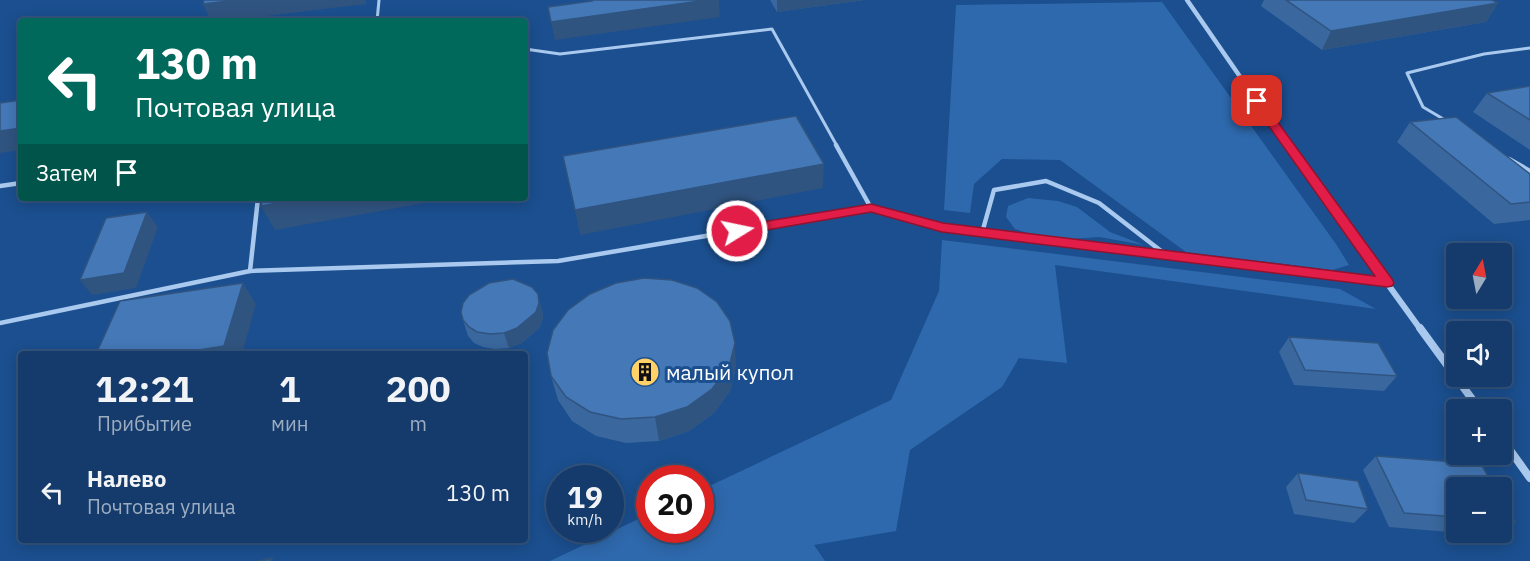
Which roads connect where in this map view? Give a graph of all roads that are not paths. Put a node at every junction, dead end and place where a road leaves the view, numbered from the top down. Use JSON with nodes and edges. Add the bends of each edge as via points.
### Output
{"nodes":[{"id":1,"x":379,"y":0,"type":"edge"},
{"id":2,"x":1186,"y":0,"type":"edge"},
{"id":3,"x":377,"y":18,"type":"edge"},
{"id":4,"x":1530,"y":48,"type":"edge"},
{"id":5,"x":528,"y":49,"type":"edge"},
{"id":6,"x":1452,"y":124,"type":"edge"},
{"id":7,"x":1501,"y":154,"type":"edge"},
{"id":8,"x":1530,"y":171,"type":"edge"},
{"id":9,"x":18,"y":183,"type":"edge"},
{"id":10,"x":0,"y":186,"type":"edge"},
{"id":11,"x":258,"y":201,"type":"edge"},
{"id":12,"x":871,"y":208,"type":"junction"},
{"id":13,"x":982,"y":232,"type":"junction"},
{"id":14,"x":1166,"y":255,"type":"junction"},
{"id":15,"x":250,"y":270,"type":"junction"},
{"id":16,"x":1387,"y":283,"type":"junction"},
{"id":17,"x":0,"y":323,"type":"edge"},
{"id":18,"x":1472,"y":399,"type":"edge"},
{"id":19,"x":1512,"y":453,"type":"edge"},
{"id":20,"x":1530,"y":478,"type":"edge"}],
"edges":[{"from":1,"to":3,"type":"lane"},
{"from":2,"to":16,"type":"street"},
{"from":4,"to":6,"type":"lane","via":[[1484,54],[1407,73],[1423,107]]},
{"from":5,"to":12,"type":"lane","via":[[560,54],[771,28]]},
{"from":7,"to":8,"type":"lane"},
{"from":9,"to":10,"type":"lane"},
{"from":11,"to":15,"type":"lane"},
{"from":12,"to":13,"type":"lane","via":[[942,228]]},
{"from":12,"to":15,"type":"lane","via":[[558,261]]},
{"from":13,"to":14,"type":"lane"},
{"from":13,"to":14,"type":"lane","via":[[994,190],[1046,181],[1099,203]]},
{"from":14,"to":16,"type":"lane"},
{"from":15,"to":17,"type":"lane"},
{"from":16,"to":18,"type":"street"},
{"from":19,"to":20,"type":"street"}]}
